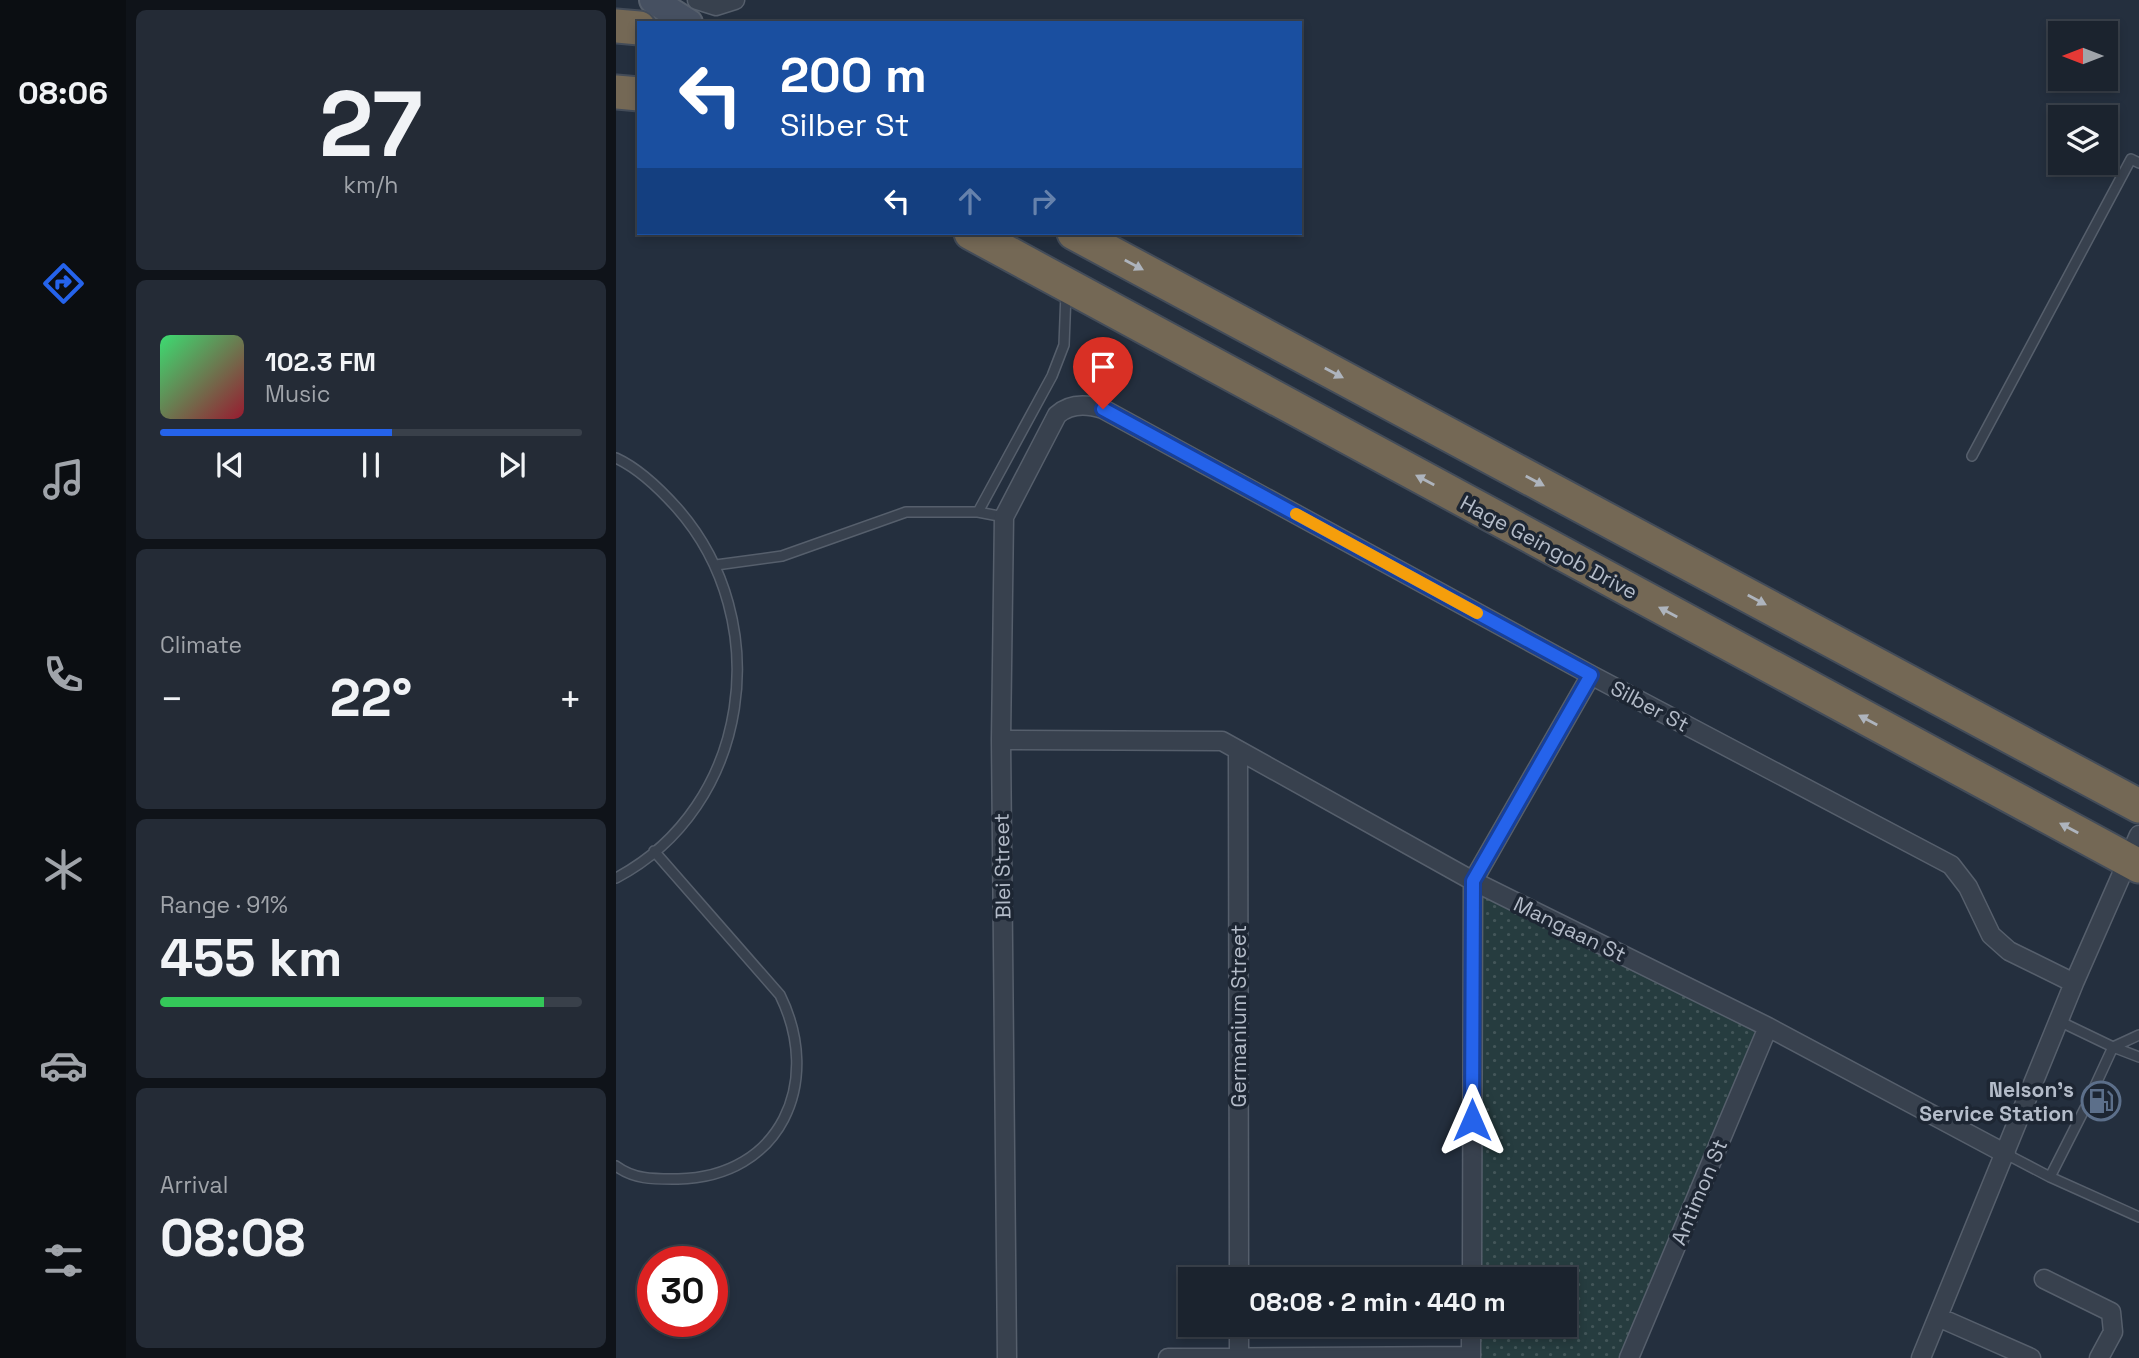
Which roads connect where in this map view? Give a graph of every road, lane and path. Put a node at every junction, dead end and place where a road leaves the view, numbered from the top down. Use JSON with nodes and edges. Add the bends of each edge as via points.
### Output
{"nodes":[{"id":1,"x":653,"y":0,"type":"edge"},
{"id":2,"x":697,"y":0,"type":"edge"},
{"id":3,"x":735,"y":0,"type":"edge"},
{"id":4,"x":687,"y":21,"type":"edge"},
{"id":5,"x":616,"y":26,"type":"edge"},
{"id":6,"x":637,"y":28,"type":"edge"},
{"id":7,"x":616,"y":75,"type":"edge"},
{"id":8,"x":637,"y":80,"type":"edge"},
{"id":9,"x":616,"y":92,"type":"edge"},
{"id":10,"x":637,"y":94,"type":"edge"},
{"id":11,"x":2139,"y":163,"type":"edge"},
{"id":12,"x":975,"y":235,"type":"edge"},
{"id":13,"x":1078,"y":235,"type":"edge"},
{"id":14,"x":1066,"y":285,"type":"junction"},
{"id":15,"x":1082,"y":405,"type":"joint"},
{"id":16,"x":1972,"y":456,"type":"dead end"},
{"id":17,"x":616,"y":458,"type":"edge"},
{"id":18,"x":978,"y":512,"type":"junction"},
{"id":19,"x":1004,"y":517,"type":"junction"},
{"id":20,"x":716,"y":565,"type":"junction"},
{"id":21,"x":1591,"y":675,"type":"junction"},
{"id":22,"x":1001,"y":740,"type":"junction"},
{"id":23,"x":1238,"y":752,"type":"junction"},
{"id":24,"x":2139,"y":806,"type":"edge"},
{"id":25,"x":654,"y":851,"type":"junction"},
{"id":26,"x":2136,"y":853,"type":"edge"},
{"id":27,"x":616,"y":878,"type":"edge"},
{"id":28,"x":1473,"y":881,"type":"junction"},
{"id":29,"x":2074,"y":983,"type":"junction"},
{"id":30,"x":2061,"y":1022,"type":"junction"},
{"id":31,"x":1769,"y":1027,"type":"junction"},
{"id":32,"x":2139,"y":1035,"type":"edge"},
{"id":33,"x":2113,"y":1046,"type":"junction"},
{"id":34,"x":2139,"y":1057,"type":"edge"},
{"id":35,"x":2095,"y":1086,"type":"dead end"},
{"id":36,"x":2085,"y":1108,"type":"dead end"},
{"id":37,"x":2006,"y":1154,"type":"junction"},
{"id":38,"x":616,"y":1166,"type":"edge"},
{"id":39,"x":2050,"y":1177,"type":"junction"},
{"id":40,"x":2139,"y":1217,"type":"edge"},
{"id":41,"x":1239,"y":1267,"type":"edge"},
{"id":42,"x":1472,"y":1267,"type":"edge"},
{"id":43,"x":2044,"y":1279,"type":"dead end"},
{"id":44,"x":1938,"y":1317,"type":"junction"},
{"id":45,"x":1239,"y":1337,"type":"edge"},
{"id":46,"x":1471,"y":1337,"type":"edge"},
{"id":47,"x":1471,"y":1357,"type":"edge"},
{"id":48,"x":1007,"y":1358,"type":"edge"},
{"id":49,"x":1168,"y":1358,"type":"edge"},
{"id":50,"x":1239,"y":1358,"type":"edge"},
{"id":51,"x":1629,"y":1358,"type":"edge"},
{"id":52,"x":1921,"y":1358,"type":"edge"},
{"id":53,"x":2031,"y":1358,"type":"edge"},
{"id":54,"x":2099,"y":1358,"type":"edge"}],
"edges":[{"from":1,"to":4,"type":"street"},
{"from":2,"to":3,"type":"street","via":[[716,6]]},
{"from":5,"to":6,"type":"highway"},
{"from":7,"to":8,"type":"street"},
{"from":9,"to":10,"type":"highway"},
{"from":11,"to":16,"type":"lane","via":[[2131,159]]},
{"from":12,"to":14,"type":"highway","name":"Hage Geingob Drive"},
{"from":13,"to":24,"type":"highway","one_way":true},
{"from":14,"to":18,"type":"lane","via":[[1064,345],[1052,376]]},
{"from":26,"to":14,"type":"highway","name":"Hage Geingob Drive","one_way":true},
{"from":15,"to":19,"type":"street","name":"Blei Street","via":[[1057,415]]},
{"from":15,"to":21,"type":"street","name":"Silber St","via":[[1103,409]]},
{"from":17,"to":20,"type":"lane","via":[[659,488],[693,527]]},
{"from":18,"to":19,"type":"lane"},
{"from":18,"to":20,"type":"lane","via":[[906,512],[782,556]]},
{"from":19,"to":22,"type":"street","name":"Blei Street"},
{"from":20,"to":25,"type":"lane","via":[[738,644],[735,712],[725,755],[705,794],[679,829]]},
{"from":21,"to":28,"type":"street"},
{"from":21,"to":29,"type":"street","name":"Silber St","via":[[1951,865],[1968,887],[1991,935],[2009,951]]},
{"from":22,"to":23,"type":"street","name":"Mangaan St","via":[[1212,739]]},
{"from":22,"to":48,"type":"street","name":"Blei Street"},
{"from":23,"to":28,"type":"street","name":"Mangaan St"},
{"from":23,"to":41,"type":"street","name":"Germanium Street"},
{"from":25,"to":27,"type":"lane"},
{"from":25,"to":38,"type":"lane","via":[[780,995],[792,1019],[798,1071],[785,1121],[763,1147],[736,1166],[703,1178],[651,1180],[627,1175]]},
{"from":26,"to":29,"type":"street"},
{"from":28,"to":31,"type":"street","name":"Mangaan St"},
{"from":28,"to":42,"type":"street"},
{"from":29,"to":30,"type":"street"},
{"from":30,"to":33,"type":"lane"},
{"from":30,"to":37,"type":"street"},
{"from":31,"to":37,"type":"street","name":"Mangaan St"},
{"from":31,"to":51,"type":"street","name":"Antimon St"},
{"from":32,"to":33,"type":"lane"},
{"from":33,"to":34,"type":"lane"},
{"from":33,"to":35,"type":"lane"},
{"from":36,"to":39,"type":"lane"},
{"from":37,"to":39,"type":"lane"},
{"from":37,"to":44,"type":"street"},
{"from":39,"to":40,"type":"lane"},
{"from":43,"to":54,"type":"street","via":[[2111,1312],[2113,1332]]},
{"from":44,"to":52,"type":"street"},
{"from":44,"to":53,"type":"street"},
{"from":45,"to":50,"type":"street"},
{"from":46,"to":47,"type":"street"},
{"from":47,"to":50,"type":"street"},
{"from":49,"to":50,"type":"street"}]}
